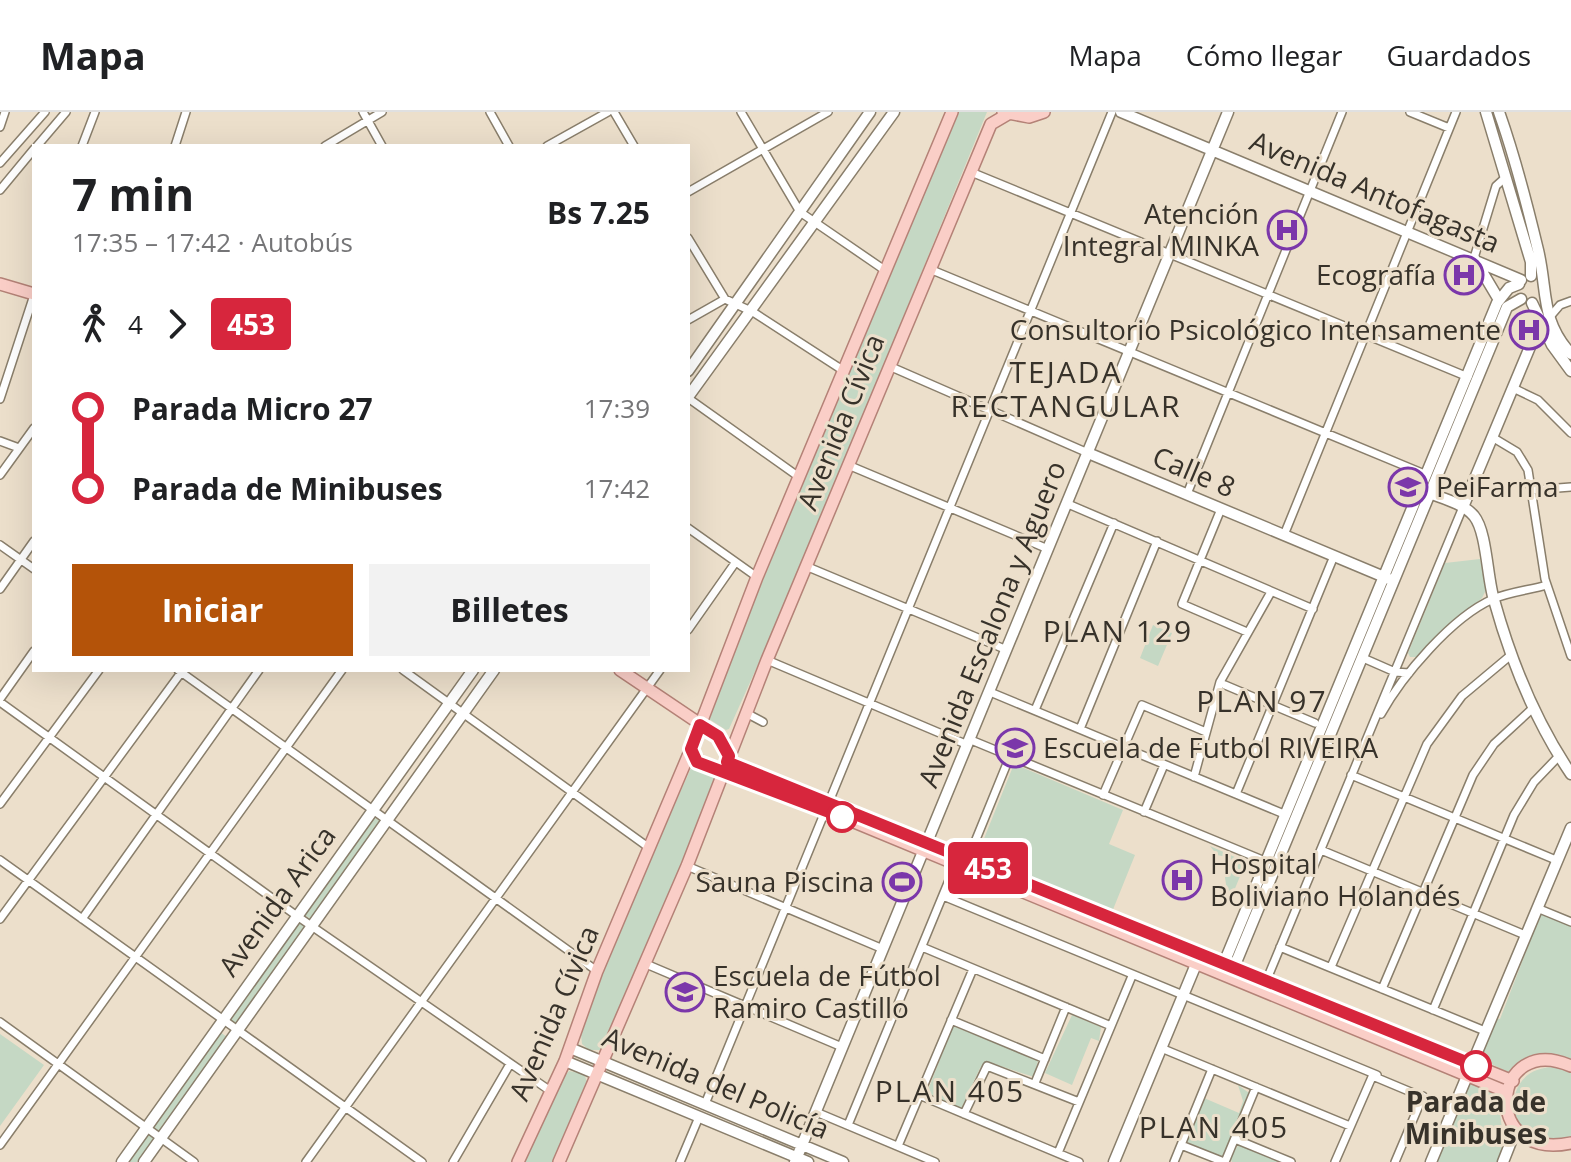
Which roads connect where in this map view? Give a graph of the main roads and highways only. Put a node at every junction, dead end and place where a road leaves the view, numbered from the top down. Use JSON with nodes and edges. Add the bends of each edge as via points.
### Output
{"nodes":[{"id":1,"x":952,"y":112,"type":"edge"},
{"id":2,"x":1044,"y":112,"type":"edge"},
{"id":3,"x":1005,"y":113,"type":"edge"},
{"id":4,"x":1,"y":287,"type":"edge"},
{"id":5,"x":32,"y":295,"type":"edge"},
{"id":6,"x":623,"y":672,"type":"edge"},
{"id":7,"x":700,"y":725,"type":"junction"},
{"id":8,"x":691,"y":749,"type":"junction"},
{"id":9,"x":727,"y":763,"type":"junction"},
{"id":10,"x":1222,"y":969,"type":"junction"},
{"id":11,"x":1571,"y":1066,"type":"edge"},
{"id":12,"x":1513,"y":1081,"type":"junction"},
{"id":13,"x":1507,"y":1092,"type":"junction"},
{"id":14,"x":1571,"y":1143,"type":"edge"},
{"id":15,"x":518,"y":1162,"type":"edge"},
{"id":16,"x":559,"y":1162,"type":"edge"}],
"edges":[{"from":1,"to":7,"type":"main road","name":"Avenida Cívica"},
{"from":2,"to":3,"type":"main road","via":[[1029,117]]},
{"from":3,"to":9,"type":"main road","name":"Avenida Cívica","via":[[991,124]]},
{"from":4,"to":5,"type":"main road"},
{"from":6,"to":7,"type":"main road"},
{"from":7,"to":8,"type":"main road","name":"Avenida Cívica"},
{"from":7,"to":9,"type":"main road","via":[[718,736]]},
{"from":8,"to":9,"type":"main road","via":[[697,762]]},
{"from":8,"to":15,"type":"main road","name":"Avenida Cívica","via":[[597,971],[565,1061]]},
{"from":9,"to":10,"type":"main road"},
{"from":9,"to":16,"type":"main road","name":"Avenida Cívica"},
{"from":10,"to":12,"type":"main road","via":[[1235,966]]},
{"from":10,"to":13,"type":"main road","via":[[1262,991]]},
{"from":11,"to":12,"type":"main road","via":[[1540,1063]]},
{"from":12,"to":13,"type":"main road"},
{"from":13,"to":14,"type":"main road","via":[[1506,1118],[1514,1134],[1536,1148]]}]}
